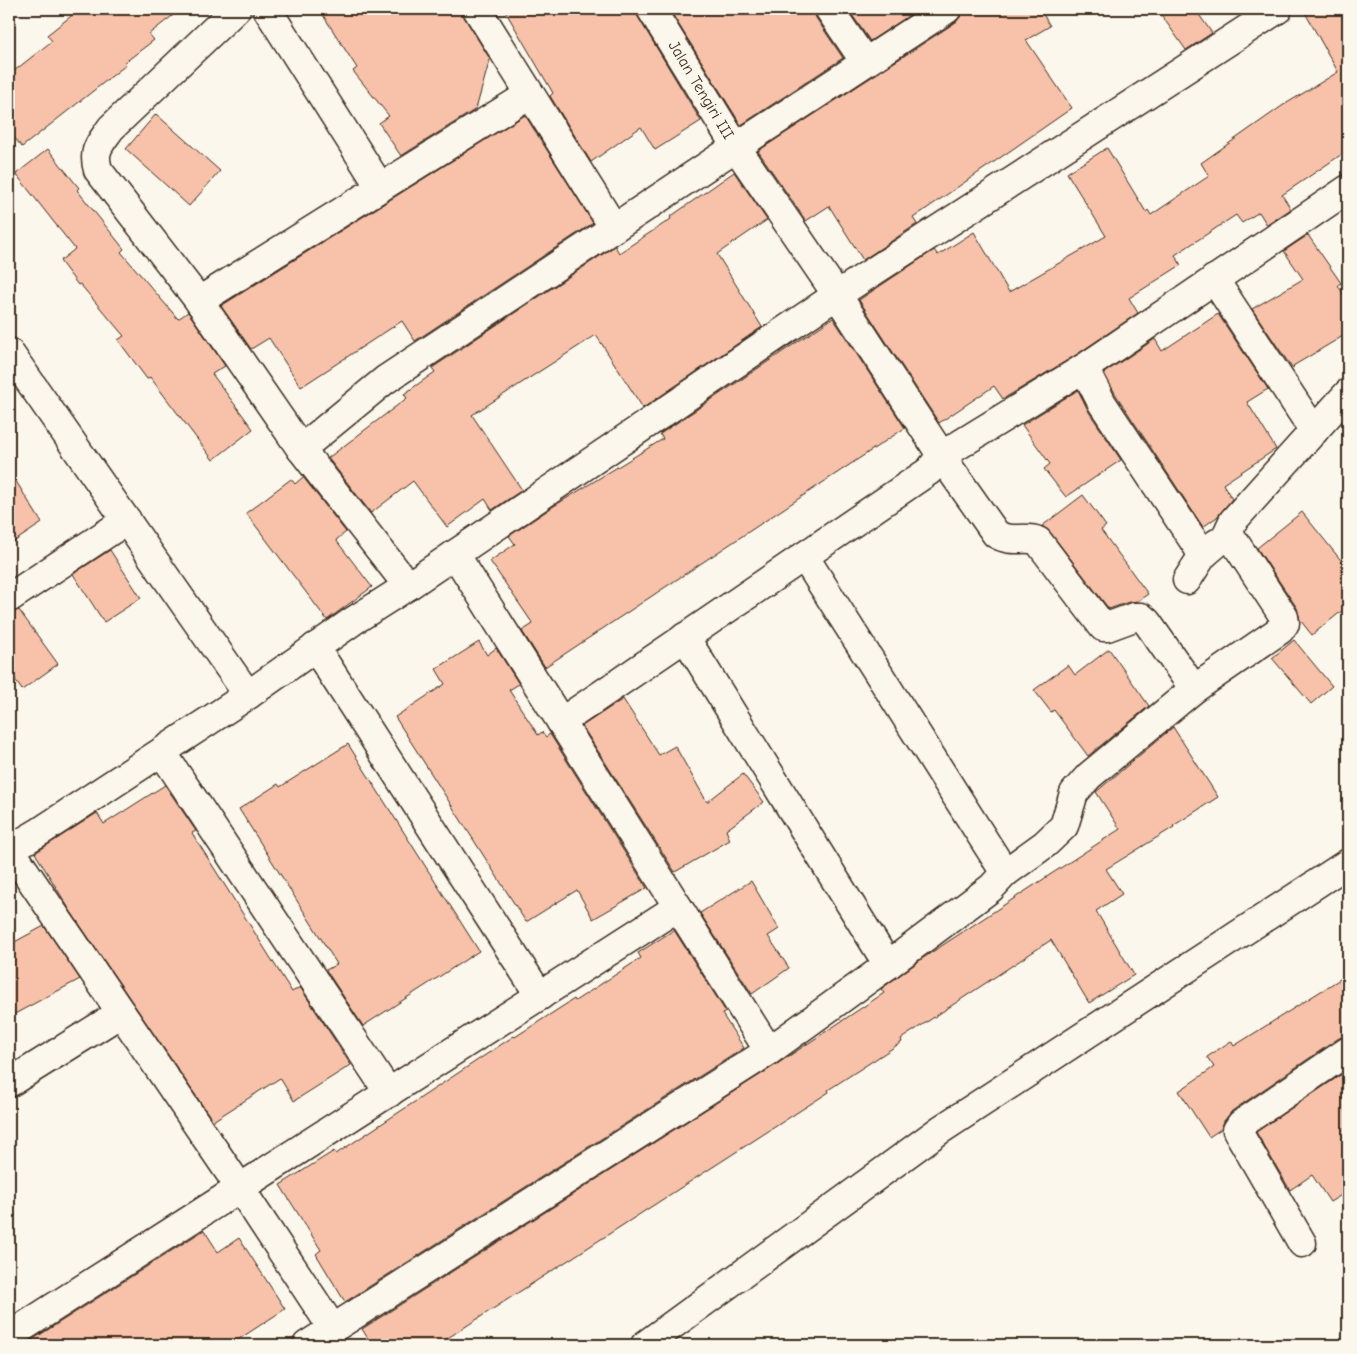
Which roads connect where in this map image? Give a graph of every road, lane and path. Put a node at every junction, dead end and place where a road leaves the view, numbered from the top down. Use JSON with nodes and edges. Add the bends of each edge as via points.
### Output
{"nodes":[{"id":1,"x":236,"y":9,"type":"edge"},
{"id":2,"x":267,"y":9,"type":"edge"},
{"id":3,"x":477,"y":9,"type":"edge"},
{"id":4,"x":651,"y":9,"type":"edge"},
{"id":5,"x":829,"y":9,"type":"edge"},
{"id":6,"x":947,"y":9,"type":"edge"},
{"id":7,"x":1278,"y":9,"type":"edge"},
{"id":8,"x":865,"y":62,"type":"junction"},
{"id":9,"x":530,"y":94,"type":"junction"},
{"id":10,"x":736,"y":147,"type":"junction"},
{"id":11,"x":380,"y":187,"type":"junction"},
{"id":12,"x":1345,"y":198,"type":"edge"},
{"id":13,"x":614,"y":228,"type":"junction"},
{"id":14,"x":1214,"y":280,"type":"junction"},
{"id":15,"x":837,"y":295,"type":"junction"},
{"id":16,"x":199,"y":300,"type":"junction"},
{"id":17,"x":9,"y":352,"type":"edge"},
{"id":18,"x":1084,"y":368,"type":"junction"},
{"id":19,"x":1348,"y":393,"type":"edge"},
{"id":20,"x":1314,"y":431,"type":"junction"},
{"id":21,"x":302,"y":449,"type":"junction"},
{"id":22,"x":941,"y":456,"type":"junction"},
{"id":23,"x":127,"y":520,"type":"junction"},
{"id":24,"x":1229,"y":535,"type":"junction"},
{"id":25,"x":455,"y":554,"type":"junction"},
{"id":26,"x":1203,"y":555,"type":"junction"},
{"id":27,"x":804,"y":556,"type":"junction"},
{"id":28,"x":1187,"y":580,"type":"dead end"},
{"id":29,"x":408,"y":586,"type":"junction"},
{"id":30,"x":9,"y":598,"type":"edge"},
{"id":31,"x":685,"y":637,"type":"junction"},
{"id":32,"x":316,"y":647,"type":"junction"},
{"id":33,"x":1194,"y":689,"type":"junction"},
{"id":34,"x":248,"y":695,"type":"junction"},
{"id":35,"x":561,"y":722,"type":"junction"},
{"id":36,"x":162,"y":752,"type":"junction"},
{"id":37,"x":9,"y":850,"type":"edge"},
{"id":38,"x":1348,"y":863,"type":"edge"},
{"id":39,"x":1005,"y":873,"type":"junction"},
{"id":40,"x":678,"y":907,"type":"junction"},
{"id":41,"x":888,"y":965,"type":"junction"},
{"id":42,"x":540,"y":996,"type":"junction"},
{"id":43,"x":120,"y":1013,"type":"junction"},
{"id":44,"x":769,"y":1050,"type":"junction"},
{"id":45,"x":1348,"y":1051,"type":"edge"},
{"id":46,"x":9,"y":1083,"type":"edge"},
{"id":47,"x":389,"y":1092,"type":"junction"},
{"id":48,"x":240,"y":1188,"type":"junction"},
{"id":49,"x":1302,"y":1243,"type":"dead end"},
{"id":50,"x":333,"y":1329,"type":"junction"},
{"id":51,"x":9,"y":1336,"type":"edge"},
{"id":52,"x":307,"y":1345,"type":"edge"},
{"id":53,"x":645,"y":1345,"type":"edge"}],
"edges":[{"from":1,"to":16,"type":"street","via":[[111,128],[96,149],[98,170]]},
{"from":2,"to":11,"type":"street"},
{"from":3,"to":9,"type":"street"},
{"from":4,"to":10,"type":"street","name":"Jalan Tengiri III"},
{"from":5,"to":8,"type":"street"},
{"from":6,"to":8,"type":"street"},
{"from":7,"to":15,"type":"street"},
{"from":8,"to":10,"type":"street"},
{"from":9,"to":11,"type":"street"},
{"from":9,"to":13,"type":"street"},
{"from":10,"to":13,"type":"street"},
{"from":10,"to":15,"type":"street","name":"Jalan Tengiri III"},
{"from":11,"to":16,"type":"street"},
{"from":12,"to":14,"type":"street"},
{"from":13,"to":21,"type":"street","via":[[385,380]]},
{"from":14,"to":18,"type":"street"},
{"from":14,"to":20,"type":"street"},
{"from":15,"to":22,"type":"street","name":"Jalan Tengiri III"},
{"from":15,"to":25,"type":"street"},
{"from":16,"to":21,"type":"street"},
{"from":17,"to":23,"type":"street"},
{"from":18,"to":22,"type":"street"},
{"from":18,"to":26,"type":"street","via":[[1102,403]]},
{"from":19,"to":20,"type":"street"},
{"from":20,"to":24,"type":"street","via":[[1233,521]]},
{"from":21,"to":29,"type":"street"},
{"from":22,"to":27,"type":"street","via":[[929,471]]},
{"from":22,"to":33,"type":"street","name":"Jalan Tengiri III","via":[[996,534],[1012,540],[1038,541],[1103,627],[1141,617]]},
{"from":23,"to":30,"type":"street"},
{"from":23,"to":34,"type":"street"},
{"from":24,"to":26,"type":"street"},
{"from":24,"to":33,"type":"street","via":[[1285,623],[1280,630]]},
{"from":25,"to":29,"type":"street"},
{"from":25,"to":35,"type":"street"},
{"from":26,"to":28,"type":"street"},
{"from":27,"to":31,"type":"street"},
{"from":27,"to":39,"type":"street"},
{"from":29,"to":32,"type":"street"},
{"from":31,"to":35,"type":"street"},
{"from":31,"to":41,"type":"street"},
{"from":32,"to":34,"type":"street"},
{"from":32,"to":42,"type":"street"},
{"from":33,"to":39,"type":"street","via":[[1088,776],[1074,793],[1064,826]]},
{"from":34,"to":36,"type":"street"},
{"from":35,"to":40,"type":"street"},
{"from":36,"to":37,"type":"street"},
{"from":36,"to":47,"type":"street"},
{"from":37,"to":43,"type":"street"},
{"from":38,"to":53,"type":"street","via":[[940,1130]]},
{"from":39,"to":41,"type":"street","via":[[990,888]]},
{"from":40,"to":42,"type":"street"},
{"from":40,"to":44,"type":"street"},
{"from":41,"to":44,"type":"street"},
{"from":42,"to":47,"type":"street"},
{"from":43,"to":46,"type":"street"},
{"from":43,"to":48,"type":"street"},
{"from":44,"to":50,"type":"street"},
{"from":45,"to":49,"type":"street","via":[[1240,1124],[1237,1130]]},
{"from":47,"to":48,"type":"street"},
{"from":48,"to":50,"type":"street"},
{"from":48,"to":51,"type":"street"},
{"from":50,"to":52,"type":"street"}]}
